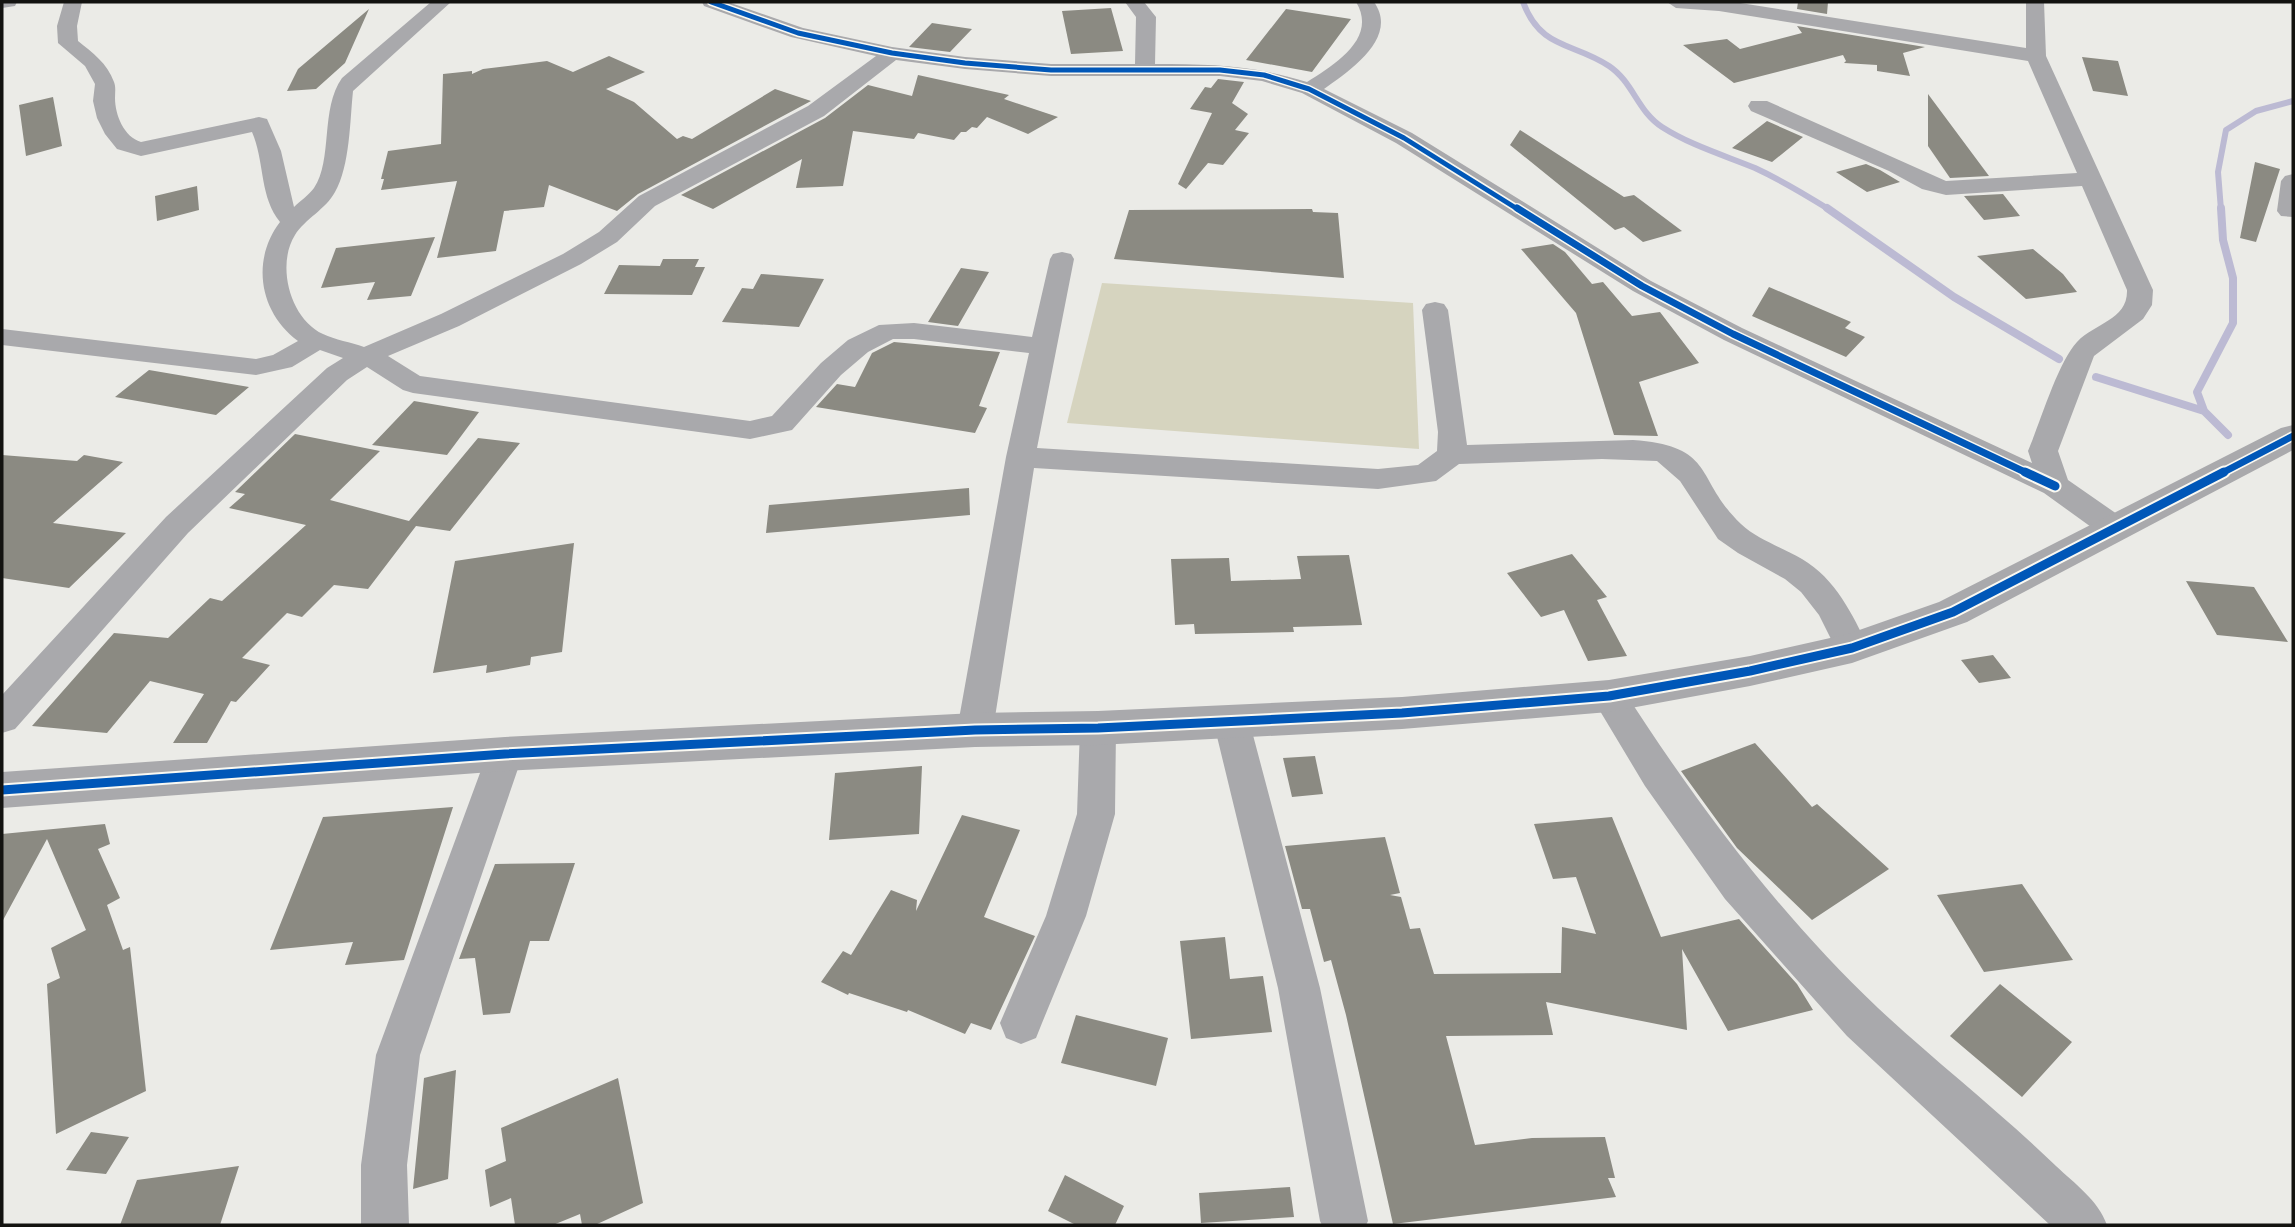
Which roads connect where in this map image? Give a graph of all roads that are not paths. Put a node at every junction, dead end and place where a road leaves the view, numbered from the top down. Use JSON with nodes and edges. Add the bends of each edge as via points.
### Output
{"nodes":[{"id":1,"x":2,"y":2,"type":"edge"},
{"id":2,"x":8,"y":2,"type":"edge"},
{"id":3,"x":73,"y":2,"type":"edge"},
{"id":4,"x":442,"y":2,"type":"edge"},
{"id":5,"x":711,"y":2,"type":"edge"},
{"id":6,"x":1134,"y":2,"type":"edge"},
{"id":7,"x":1365,"y":2,"type":"edge"},
{"id":8,"x":1676,"y":2,"type":"edge"},
{"id":9,"x":2035,"y":2,"type":"edge"},
{"id":10,"x":892,"y":53,"type":"junction"},
{"id":11,"x":2036,"y":56,"type":"junction"},
{"id":12,"x":1145,"y":71,"type":"junction"},
{"id":13,"x":1310,"y":89,"type":"junction"},
{"id":14,"x":1759,"y":106,"type":"dead end"},
{"id":15,"x":2090,"y":179,"type":"junction"},
{"id":16,"x":2293,"y":182,"type":"edge"},
{"id":17,"x":2289,"y":211,"type":"dead end"},
{"id":18,"x":293,"y":221,"type":"junction"},
{"id":19,"x":1062,"y":259,"type":"dead end"},
{"id":20,"x":1436,"y":310,"type":"dead end"},
{"id":21,"x":2,"y":337,"type":"edge"},
{"id":22,"x":317,"y":341,"type":"junction"},
{"id":23,"x":1044,"y":347,"type":"junction"},
{"id":24,"x":365,"y":356,"type":"junction"},
{"id":25,"x":2293,"y":436,"type":"edge"},
{"id":26,"x":1452,"y":455,"type":"junction"},
{"id":27,"x":1021,"y":457,"type":"junction"},
{"id":28,"x":2055,"y":486,"type":"junction"},
{"id":29,"x":2116,"y":529,"type":"junction"},
{"id":30,"x":1852,"y":648,"type":"junction"},
{"id":31,"x":1609,"y":696,"type":"junction"},
{"id":32,"x":2,"y":719,"type":"edge"},
{"id":33,"x":1231,"y":720,"type":"junction"},
{"id":34,"x":1098,"y":728,"type":"junction"},
{"id":35,"x":975,"y":730,"type":"junction"},
{"id":36,"x":505,"y":754,"type":"junction"},
{"id":37,"x":2,"y":790,"type":"edge"},
{"id":38,"x":1021,"y":1023,"type":"dead end"},
{"id":39,"x":1344,"y":1221,"type":"dead end"},
{"id":40,"x":385,"y":1225,"type":"edge"},
{"id":41,"x":2083,"y":1225,"type":"edge"}],
"edges":[{"from":1,"to":2,"type":"street"},
{"from":3,"to":18,"type":"street","via":[[66,26],[68,43],[93,63],[105,83],[108,118],[125,144],[141,149],[259,124],[273,163],[276,198]]},
{"from":4,"to":18,"type":"street","via":[[349,82],[343,91],[331,174],[324,191]]},
{"from":5,"to":10,"type":"street","via":[[798,33]]},
{"from":6,"to":12,"type":"street","via":[[1146,17]]},
{"from":7,"to":13,"type":"street","via":[[1373,19],[1371,34],[1338,71]]},
{"from":8,"to":11,"type":"street","via":[[1720,5]]},
{"from":9,"to":11,"type":"street"},
{"from":10,"to":12,"type":"street","via":[[1051,71]]},
{"from":10,"to":24,"type":"street","via":[[816,111],[647,201],[608,237],[572,259]]},
{"from":11,"to":15,"type":"street"},
{"from":12,"to":13,"type":"street","via":[[1220,70],[1264,75]]},
{"from":13,"to":28,"type":"street","via":[[1404,138],[1642,286],[1733,334]]},
{"from":14,"to":15,"type":"street","via":[[1946,188]]},
{"from":15,"to":28,"type":"street","via":[[2140,290],[2139,306],[2089,342],[2081,355],[2043,451]]},
{"from":16,"to":17,"type":"street"},
{"from":18,"to":22,"type":"street","via":[[275,254],[274,283],[292,324]]},
{"from":19,"to":23,"type":"street"},
{"from":20,"to":26,"type":"street"},
{"from":21,"to":22,"type":"street","via":[[256,367],[282,361]]},
{"from":22,"to":24,"type":"street"},
{"from":23,"to":24,"type":"street","via":[[888,331],[858,346],[831,369],[782,423],[750,430],[432,388],[413,384]]},
{"from":23,"to":27,"type":"street"},
{"from":24,"to":32,"type":"street","via":[[309,399],[177,525]]},
{"from":25,"to":29,"type":"street"},
{"from":26,"to":27,"type":"street","via":[[1425,474],[1378,479]]},
{"from":26,"to":30,"type":"street","via":[[1668,453],[1696,479],[1714,514],[1738,539],[1813,583]]},
{"from":27,"to":35,"type":"street"},
{"from":28,"to":29,"type":"street"},
{"from":29,"to":30,"type":"street","via":[[1953,612]]},
{"from":30,"to":31,"type":"street"},
{"from":31,"to":33,"type":"street","via":[[1402,713]]},
{"from":31,"to":41,"type":"street","via":[[1658,775],[1739,887],[1861,1021]]},
{"from":33,"to":34,"type":"street"},
{"from":33,"to":39,"type":"street","via":[[1299,988]]},
{"from":34,"to":35,"type":"street"},
{"from":34,"to":38,"type":"street","via":[[1096,814],[1066,916]]},
{"from":35,"to":36,"type":"street"},
{"from":36,"to":37,"type":"street"},
{"from":36,"to":40,"type":"street","via":[[398,1055],[384,1165]]}]}
